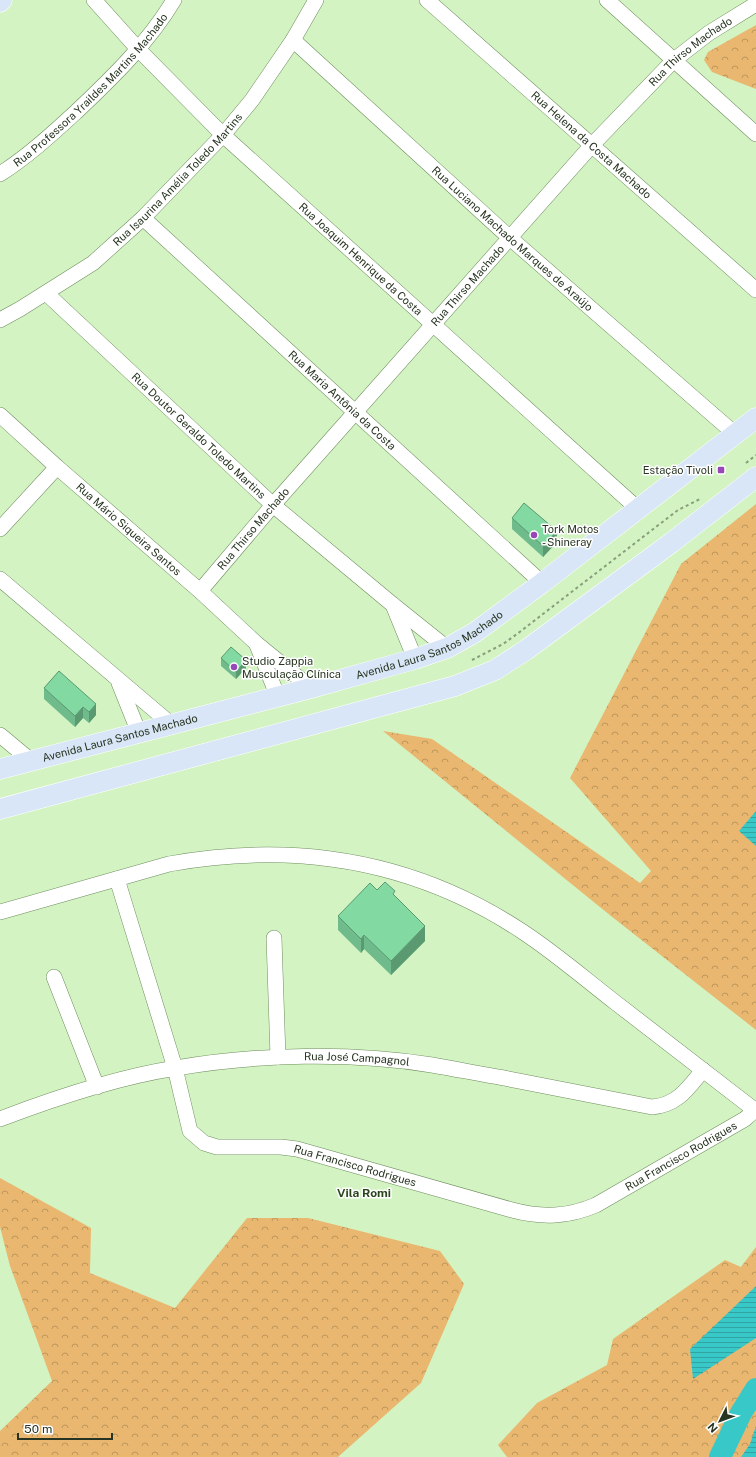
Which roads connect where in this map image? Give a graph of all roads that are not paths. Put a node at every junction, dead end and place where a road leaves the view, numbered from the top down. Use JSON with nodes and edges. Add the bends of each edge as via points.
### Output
{"nodes":[{"id":1,"x":2,"y":0,"type":"edge"},
{"id":2,"x":94,"y":0,"type":"edge"},
{"id":3,"x":174,"y":0,"type":"edge"},
{"id":4,"x":316,"y":0,"type":"edge"},
{"id":5,"x":427,"y":0,"type":"edge"},
{"id":6,"x":606,"y":0,"type":"edge"},
{"id":7,"x":0,"y":2,"type":"edge"},
{"id":8,"x":756,"y":4,"type":"edge"},
{"id":9,"x":293,"y":40,"type":"junction"},
{"id":10,"x":138,"y":49,"type":"junction"},
{"id":11,"x":674,"y":60,"type":"junction"},
{"id":12,"x":756,"y":134,"type":"edge"},
{"id":13,"x":223,"y":135,"type":"junction"},
{"id":14,"x":592,"y":145,"type":"junction"},
{"id":15,"x":0,"y":174,"type":"edge"},
{"id":16,"x":143,"y":218,"type":"junction"},
{"id":17,"x":510,"y":238,"type":"junction"},
{"id":18,"x":756,"y":290,"type":"edge"},
{"id":19,"x":46,"y":293,"type":"junction"},
{"id":20,"x":0,"y":320,"type":"edge"},
{"id":21,"x":433,"y":325,"type":"junction"},
{"id":22,"x":356,"y":412,"type":"junction"},
{"id":23,"x":0,"y":415,"type":"edge"},
{"id":24,"x":756,"y":418,"type":"edge"},
{"id":25,"x":735,"y":434,"type":"junction"},
{"id":26,"x":57,"y":467,"type":"junction"},
{"id":27,"x":756,"y":477,"type":"edge"},
{"id":28,"x":273,"y":505,"type":"junction"},
{"id":29,"x":638,"y":509,"type":"junction"},
{"id":30,"x":0,"y":529,"type":"edge"},
{"id":31,"x":0,"y":579,"type":"edge"},
{"id":32,"x":542,"y":583,"type":"junction"},
{"id":33,"x":200,"y":591,"type":"junction"},
{"id":34,"x":392,"y":604,"type":"junction"},
{"id":35,"x":256,"y":644,"type":"junction"},
{"id":36,"x":447,"y":648,"type":"junction"},
{"id":37,"x":415,"y":659,"type":"junction"},
{"id":38,"x":118,"y":680,"type":"junction"},
{"id":39,"x":311,"y":688,"type":"junction"},
{"id":40,"x":278,"y":696,"type":"junction"},
{"id":41,"x":172,"y":725,"type":"junction"},
{"id":42,"x":139,"y":733,"type":"junction"},
{"id":43,"x":0,"y":735,"type":"edge"},
{"id":44,"x":30,"y":760,"type":"junction"},
{"id":45,"x":0,"y":769,"type":"edge"},
{"id":46,"x":0,"y":809,"type":"edge"},
{"id":47,"x":117,"y":879,"type":"junction"},
{"id":48,"x":0,"y":912,"type":"edge"},
{"id":49,"x":274,"y":938,"type":"dead end"},
{"id":50,"x":54,"y":977,"type":"dead end"},
{"id":51,"x":278,"y":1057,"type":"junction"},
{"id":52,"x":175,"y":1068,"type":"junction"},
{"id":53,"x":703,"y":1070,"type":"junction"},
{"id":54,"x":97,"y":1087,"type":"junction"},
{"id":55,"x":756,"y":1111,"type":"edge"},
{"id":56,"x":0,"y":1119,"type":"edge"}],
"edges":[{"from":1,"to":7,"type":"main road"},
{"from":2,"to":10,"type":"street","name":"Rua Joaquim Henrique da Costa"},
{"from":3,"to":10,"type":"street","name":"Rua Professora Yraildes Martins Machado"},
{"from":4,"to":9,"type":"street","name":"Rua Isaurina Amélia Toledo Martins"},
{"from":5,"to":14,"type":"street","name":"Rua Helena da Costa Machado"},
{"from":6,"to":11,"type":"street"},
{"from":8,"to":11,"type":"street","name":"Rua Thirso Machado","via":[[709,33]]},
{"from":9,"to":13,"type":"street","name":"Rua Isaurina Amélia Toledo Martins","via":[[252,100]]},
{"from":9,"to":17,"type":"street","name":"Rua Luciano Machado Marques de Araújo"},
{"from":10,"to":13,"type":"street","name":"Rua Joaquim Henrique da Costa"},
{"from":10,"to":15,"type":"street","name":"Rua Professora Yraildes Martins Machado","via":[[102,88],[54,132]]},
{"from":11,"to":12,"type":"street"},
{"from":11,"to":14,"type":"street","name":"Rua Thirso Machado"},
{"from":13,"to":16,"type":"street","name":"Rua Isaurina Amélia Toledo Martins"},
{"from":13,"to":21,"type":"street","name":"Rua Joaquim Henrique da Costa"},
{"from":14,"to":17,"type":"street","name":"Rua Thirso Machado"},
{"from":14,"to":18,"type":"street","name":"Rua Helena da Costa Machado"},
{"from":16,"to":19,"type":"street","name":"Rua Isaurina Amélia Toledo Martins","via":[[93,263]]},
{"from":16,"to":22,"type":"street","name":"Rua Maria Antônia da Costa"},
{"from":17,"to":21,"type":"street","name":"Rua Thirso Machado"},
{"from":17,"to":25,"type":"street","name":"Rua Luciano Machado Marques de Araújo"},
{"from":19,"to":20,"type":"street","name":"Rua Isaurina Amélia Toledo Martins"},
{"from":19,"to":28,"type":"street","name":"Rua Doutor Geraldo Toledo Martins"},
{"from":21,"to":22,"type":"street","name":"Rua Thirso Machado"},
{"from":21,"to":29,"type":"street","name":"Rua Joaquim Henrique da Costa"},
{"from":22,"to":28,"type":"street","name":"Rua Thirso Machado"},
{"from":22,"to":32,"type":"street","name":"Rua Maria Antônia da Costa"},
{"from":23,"to":26,"type":"street","name":"Rua Mário Siqueira Santos"},
{"from":24,"to":25,"type":"main road","name":"Avenida Laura Santos Machado"},
{"from":25,"to":29,"type":"main road","name":"Avenida Laura Santos Machado"},
{"from":26,"to":30,"type":"street"},
{"from":26,"to":33,"type":"street","name":"Rua Mário Siqueira Santos"},
{"from":27,"to":46,"type":"main road","via":[[539,640],[495,670],[455,686]]},
{"from":28,"to":33,"type":"street","name":"Rua Thirso Machado"},
{"from":28,"to":34,"type":"street","name":"Rua Doutor Geraldo Toledo Martins"},
{"from":29,"to":32,"type":"main road","name":"Avenida Laura Santos Machado"},
{"from":31,"to":38,"type":"street"},
{"from":32,"to":36,"type":"main road","name":"Avenida Laura Santos Machado","via":[[474,633]]},
{"from":33,"to":35,"type":"street","name":"Rua Mário Siqueira Santos"},
{"from":34,"to":36,"type":"street","name":"Rua Doutor Geraldo Toledo Martins"},
{"from":34,"to":37,"type":"street","name":"Rua Doutor Geraldo Toledo Martins"},
{"from":35,"to":39,"type":"street","name":"Rua Mário Siqueira Santos"},
{"from":35,"to":40,"type":"street","name":"Rua Mário Siqueira Santos"},
{"from":36,"to":37,"type":"main road","name":"Avenida Laura Santos Machado"},
{"from":37,"to":39,"type":"main road","name":"Avenida Laura Santos Machado"},
{"from":38,"to":41,"type":"street"},
{"from":38,"to":42,"type":"street"},
{"from":39,"to":40,"type":"main road","name":"Avenida Laura Santos Machado"},
{"from":40,"to":41,"type":"main road","name":"Avenida Laura Santos Machado"},
{"from":41,"to":42,"type":"main road","name":"Avenida Laura Santos Machado"},
{"from":42,"to":44,"type":"main road","name":"Avenida Laura Santos Machado"},
{"from":43,"to":44,"type":"street"},
{"from":44,"to":45,"type":"main road","name":"Avenida Laura Santos Machado"},
{"from":47,"to":48,"type":"street"},
{"from":47,"to":52,"type":"street","name":"Rua Francisco Rodrigues"},
{"from":47,"to":53,"type":"street","via":[[183,861],[255,854],[341,860],[425,882],[458,896],[524,932]]},
{"from":49,"to":51,"type":"street"},
{"from":50,"to":54,"type":"street"},
{"from":51,"to":52,"type":"street","name":"Rua José Campagnol"},
{"from":51,"to":53,"type":"street","name":"Rua José Campagnol","via":[[365,1058],[432,1065],[652,1107],[674,1101]]},
{"from":52,"to":54,"type":"street","name":"Rua José Campagnol"},
{"from":52,"to":55,"type":"street","name":"Rua Francisco Rodrigues","via":[[190,1131],[210,1146],[297,1149],[538,1216],[574,1213],[596,1205]]},
{"from":53,"to":55,"type":"street"},
{"from":54,"to":56,"type":"street","name":"Rua José Campagnol"}]}
